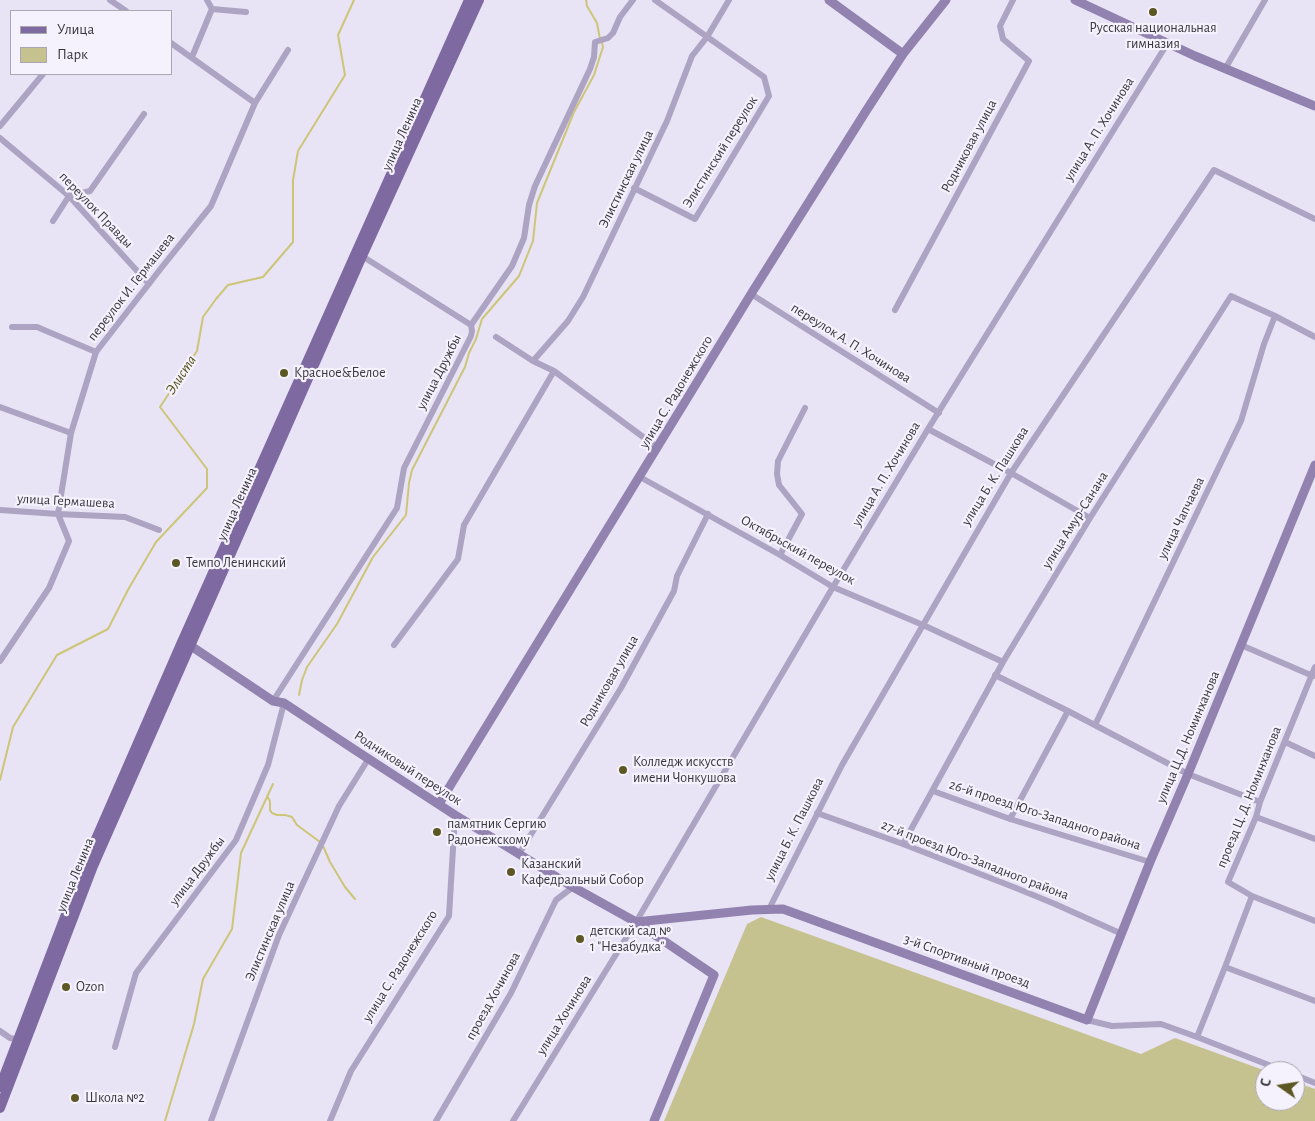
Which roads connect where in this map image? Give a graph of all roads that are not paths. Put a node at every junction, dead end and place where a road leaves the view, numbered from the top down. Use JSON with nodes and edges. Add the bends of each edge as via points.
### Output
{"nodes":[{"id":1,"x":110,"y":0,"type":"edge"},
{"id":2,"x":207,"y":0,"type":"edge"},
{"id":3,"x":469,"y":0,"type":"edge"},
{"id":4,"x":479,"y":0,"type":"edge"},
{"id":5,"x":634,"y":0,"type":"edge"},
{"id":6,"x":655,"y":0,"type":"edge"},
{"id":7,"x":729,"y":0,"type":"edge"},
{"id":8,"x":830,"y":0,"type":"edge"},
{"id":9,"x":946,"y":0,"type":"edge"},
{"id":10,"x":1013,"y":0,"type":"edge"},
{"id":11,"x":1075,"y":0,"type":"edge"},
{"id":12,"x":1265,"y":0,"type":"edge"},
{"id":13,"x":212,"y":9,"type":"junction"},
{"id":14,"x":125,"y":10,"type":"edge"},
{"id":15,"x":246,"y":12,"type":"dead end"},
{"id":16,"x":707,"y":37,"type":"junction"},
{"id":17,"x":172,"y":44,"type":"edge"},
{"id":18,"x":1166,"y":44,"type":"junction"},
{"id":19,"x":288,"y":50,"type":"dead end"},
{"id":20,"x":903,"y":54,"type":"junction"},
{"id":21,"x":192,"y":57,"type":"junction"},
{"id":22,"x":1224,"y":69,"type":"junction"},
{"id":23,"x":42,"y":75,"type":"edge"},
{"id":24,"x":256,"y":103,"type":"junction"},
{"id":25,"x":1315,"y":106,"type":"edge"},
{"id":26,"x":144,"y":114,"type":"dead end"},
{"id":27,"x":0,"y":126,"type":"edge"},
{"id":28,"x":0,"y":138,"type":"edge"},
{"id":29,"x":634,"y":188,"type":"junction"},
{"id":30,"x":69,"y":196,"type":"junction"},
{"id":31,"x":1315,"y":219,"type":"edge"},
{"id":32,"x":53,"y":221,"type":"dead end"},
{"id":33,"x":362,"y":256,"type":"junction"},
{"id":34,"x":149,"y":284,"type":"junction"},
{"id":35,"x":751,"y":294,"type":"junction"},
{"id":36,"x":895,"y":310,"type":"dead end"},
{"id":37,"x":1275,"y":316,"type":"junction"},
{"id":38,"x":471,"y":325,"type":"junction"},
{"id":39,"x":12,"y":327,"type":"dead end"},
{"id":40,"x":496,"y":337,"type":"dead end"},
{"id":41,"x":1315,"y":337,"type":"edge"},
{"id":42,"x":96,"y":352,"type":"junction"},
{"id":43,"x":533,"y":361,"type":"junction"},
{"id":44,"x":554,"y":372,"type":"junction"},
{"id":45,"x":0,"y":408,"type":"edge"},
{"id":46,"x":805,"y":408,"type":"dead end"},
{"id":47,"x":939,"y":413,"type":"junction"},
{"id":48,"x":928,"y":429,"type":"junction"},
{"id":49,"x":71,"y":433,"type":"junction"},
{"id":50,"x":658,"y":448,"type":"junction"},
{"id":51,"x":1315,"y":465,"type":"edge"},
{"id":52,"x":1011,"y":473,"type":"junction"},
{"id":53,"x":640,"y":477,"type":"junction"},
{"id":54,"x":0,"y":510,"type":"edge"},
{"id":55,"x":58,"y":514,"type":"junction"},
{"id":56,"x":708,"y":514,"type":"junction"},
{"id":57,"x":1090,"y":518,"type":"junction"},
{"id":58,"x":159,"y":530,"type":"dead end"},
{"id":59,"x":780,"y":555,"type":"junction"},
{"id":60,"x":833,"y":587,"type":"junction"},
{"id":61,"x":922,"y":625,"type":"junction"},
{"id":62,"x":186,"y":644,"type":"junction"},
{"id":63,"x":394,"y":645,"type":"dead end"},
{"id":64,"x":1241,"y":645,"type":"junction"},
{"id":65,"x":0,"y":661,"type":"edge"},
{"id":66,"x":1002,"y":662,"type":"junction"},
{"id":67,"x":1315,"y":667,"type":"edge"},
{"id":68,"x":995,"y":675,"type":"junction"},
{"id":69,"x":1313,"y":676,"type":"edge"},
{"id":70,"x":273,"y":701,"type":"junction"},
{"id":71,"x":284,"y":703,"type":"junction"},
{"id":72,"x":1068,"y":710,"type":"junction"},
{"id":73,"x":1095,"y":725,"type":"junction"},
{"id":74,"x":1285,"y":742,"type":"junction"},
{"id":75,"x":1315,"y":756,"type":"edge"},
{"id":76,"x":369,"y":758,"type":"junction"},
{"id":77,"x":1188,"y":774,"type":"junction"},
{"id":78,"x":933,"y":791,"type":"junction"},
{"id":79,"x":1260,"y":802,"type":"junction"},
{"id":80,"x":439,"y":804,"type":"junction"},
{"id":81,"x":817,"y":813,"type":"junction"},
{"id":82,"x":455,"y":815,"type":"junction"},
{"id":83,"x":1256,"y":817,"type":"junction"},
{"id":84,"x":1010,"y":819,"type":"junction"},
{"id":85,"x":1315,"y":839,"type":"edge"},
{"id":86,"x":903,"y":844,"type":"junction"},
{"id":87,"x":519,"y":854,"type":"junction"},
{"id":88,"x":1150,"y":862,"type":"junction"},
{"id":89,"x":573,"y":886,"type":"junction"},
{"id":90,"x":1252,"y":896,"type":"junction"},
{"id":91,"x":768,"y":909,"type":"junction"},
{"id":92,"x":1315,"y":921,"type":"edge"},
{"id":93,"x":636,"y":922,"type":"junction"},
{"id":94,"x":1122,"y":934,"type":"junction"},
{"id":95,"x":1225,"y":968,"type":"junction"},
{"id":96,"x":1315,"y":1001,"type":"edge"},
{"id":97,"x":1088,"y":1020,"type":"junction"},
{"id":98,"x":0,"y":1031,"type":"edge"},
{"id":99,"x":1197,"y":1037,"type":"junction"},
{"id":100,"x":21,"y":1040,"type":"junction"},
{"id":101,"x":115,"y":1047,"type":"dead end"},
{"id":102,"x":1258,"y":1061,"type":"edge"},
{"id":103,"x":0,"y":1086,"type":"edge"},
{"id":104,"x":0,"y":1108,"type":"edge"},
{"id":105,"x":211,"y":1121,"type":"edge"},
{"id":106,"x":330,"y":1121,"type":"edge"},
{"id":107,"x":436,"y":1121,"type":"edge"},
{"id":108,"x":513,"y":1121,"type":"edge"},
{"id":109,"x":654,"y":1121,"type":"edge"}],
"edges":[{"from":1,"to":14,"type":"street"},
{"from":2,"to":13,"type":"street"},
{"from":3,"to":62,"type":"main road","name":"улица Ленина"},
{"from":4,"to":33,"type":"main road","name":"улица Ленина"},
{"from":5,"to":38,"type":"street","name":"улица Дружбы","via":[[620,17],[613,33],[595,42],[590,70],[535,186],[524,238],[512,266]]},
{"from":6,"to":16,"type":"street","name":"Элистинский переулок"},
{"from":7,"to":16,"type":"street","name":"Элистинская улица"},
{"from":8,"to":20,"type":"street"},
{"from":9,"to":20,"type":"street","name":"улица С. Радонежского"},
{"from":10,"to":36,"type":"street","name":"Родниковая улица","via":[[1000,26],[1003,39],[1029,61]]},
{"from":11,"to":18,"type":"street"},
{"from":12,"to":22,"type":"street"},
{"from":13,"to":15,"type":"street"},
{"from":13,"to":21,"type":"street"},
{"from":16,"to":29,"type":"street","name":"Элистинская улица","via":[[692,56],[667,121]]},
{"from":16,"to":29,"type":"street","name":"Элистинский переулок","via":[[764,77],[769,96],[695,219]]},
{"from":17,"to":21,"type":"street"},
{"from":18,"to":22,"type":"street"},
{"from":18,"to":47,"type":"street","name":"улица А. П. Хочинова"},
{"from":19,"to":24,"type":"street","name":"переулок И. Гермашева"},
{"from":20,"to":35,"type":"street","name":"улица С. Радонежского"},
{"from":21,"to":24,"type":"street"},
{"from":22,"to":25,"type":"street"},
{"from":23,"to":27,"type":"street"},
{"from":24,"to":34,"type":"street","name":"переулок И. Гермашева","via":[[211,206]]},
{"from":26,"to":30,"type":"street","via":[[90,191]]},
{"from":28,"to":30,"type":"street","name":"переулок Правды"},
{"from":29,"to":43,"type":"street","name":"Элистинская улица","via":[[583,297],[568,321]]},
{"from":30,"to":32,"type":"street"},
{"from":30,"to":34,"type":"street","name":"переулок Правды"},
{"from":31,"to":52,"type":"street","name":"улица Б. К. Пашкова","via":[[1214,170]]},
{"from":33,"to":38,"type":"street"},
{"from":33,"to":62,"type":"main road","name":"улица Ленина"},
{"from":34,"to":42,"type":"street","name":"переулок И. Гермашева"},
{"from":35,"to":47,"type":"street","name":"переулок А. П. Хочинова"},
{"from":35,"to":50,"type":"street","name":"улица С. Радонежского"},
{"from":37,"to":41,"type":"street","name":"улица Амур-Санана"},
{"from":37,"to":57,"type":"street","name":"улица Амур-Санана","via":[[1231,296]]},
{"from":37,"to":73,"type":"street","name":"улица Чапчаева","via":[[1242,421]]},
{"from":38,"to":70,"type":"street","name":"улица Дружбы","via":[[471,336],[404,468],[397,508]]},
{"from":39,"to":42,"type":"street","via":[[37,327]]},
{"from":40,"to":43,"type":"street"},
{"from":42,"to":49,"type":"street","name":"переулок И. Гермашева"},
{"from":43,"to":44,"type":"street"},
{"from":44,"to":50,"type":"street"},
{"from":44,"to":63,"type":"street","via":[[464,525],[458,559]]},
{"from":45,"to":49,"type":"street"},
{"from":46,"to":59,"type":"street","via":[[778,461],[780,485],[802,514]]},
{"from":47,"to":48,"type":"street","name":"улица А. П. Хочинова"},
{"from":48,"to":52,"type":"street"},
{"from":48,"to":60,"type":"street","name":"улица А. П. Хочинова"},
{"from":49,"to":55,"type":"street","name":"переулок И. Гермашева"},
{"from":50,"to":53,"type":"street","name":"улица С. Радонежского"},
{"from":51,"to":64,"type":"street","name":"улица Ц.Д. Номинханова"},
{"from":52,"to":57,"type":"street"},
{"from":52,"to":61,"type":"street","name":"улица Б. К. Пашкова"},
{"from":53,"to":56,"type":"street","name":"Октябрьский переулок"},
{"from":53,"to":80,"type":"street","name":"улица С. Радонежского"},
{"from":54,"to":55,"type":"street","name":"улица Гермашева"},
{"from":55,"to":58,"type":"street","name":"улица Гермашева","via":[[125,517]]},
{"from":55,"to":65,"type":"street","via":[[69,541],[49,588]]},
{"from":56,"to":59,"type":"street","name":"Октябрьский переулок"},
{"from":56,"to":87,"type":"street","name":"Родниковая улица","via":[[674,590],[621,688]]},
{"from":57,"to":66,"type":"street","name":"улица Амур-Санана"},
{"from":59,"to":60,"type":"street","name":"Октябрьский переулок"},
{"from":60,"to":61,"type":"street","name":"Октябрьский переулок"},
{"from":60,"to":93,"type":"street","name":"улица А. П. Хочинова"},
{"from":61,"to":66,"type":"street","name":"Октябрьский переулок"},
{"from":61,"to":81,"type":"street","name":"улица Б. К. Пашкова"},
{"from":62,"to":70,"type":"street","name":"Родниковый переулок"},
{"from":62,"to":100,"type":"main road","name":"улица Ленина","via":[[86,862]]},
{"from":64,"to":69,"type":"street"},
{"from":64,"to":77,"type":"street","name":"улица Ц.Д. Номинханова"},
{"from":66,"to":68,"type":"street","name":"улица Амур-Санана"},
{"from":67,"to":69,"type":"street","name":"проезд Ц. Д. Номинханова"},
{"from":68,"to":72,"type":"street"},
{"from":68,"to":78,"type":"street","name":"улица Амур-Санана"},
{"from":69,"to":74,"type":"street","name":"проезд Ц. Д. Номинханова"},
{"from":70,"to":71,"type":"street","name":"Родниковый переулок"},
{"from":71,"to":76,"type":"street","name":"Родниковый переулок"},
{"from":71,"to":101,"type":"street","name":"улица Дружбы","via":[[268,765],[236,840],[136,973]]},
{"from":72,"to":73,"type":"street"},
{"from":72,"to":84,"type":"street"},
{"from":73,"to":77,"type":"street"},
{"from":74,"to":75,"type":"street"},
{"from":74,"to":79,"type":"street","name":"проезд Ц. Д. Номинханова"},
{"from":76,"to":80,"type":"street","name":"Родниковый переулок"},
{"from":76,"to":105,"type":"street","name":"Элистинская улица","via":[[339,806],[279,935]]},
{"from":77,"to":79,"type":"street"},
{"from":77,"to":88,"type":"street","name":"улица Ц.Д. Номинханова"},
{"from":78,"to":84,"type":"street","name":"26-й проезд Юго-Западного района"},
{"from":78,"to":86,"type":"street","name":"улица Амур-Санана"},
{"from":79,"to":83,"type":"street","name":"проезд Ц. Д. Номинханова"},
{"from":80,"to":82,"type":"street","name":"Родниковый переулок"},
{"from":81,"to":86,"type":"street","name":"27-й проезд Юго-Западного района"},
{"from":81,"to":91,"type":"street","name":"улица Б. К. Пашкова"},
{"from":82,"to":87,"type":"street","name":"Родниковый переулок"},
{"from":82,"to":106,"type":"street","name":"улица С. Радонежского","via":[[449,916],[351,1072]]},
{"from":83,"to":85,"type":"street"},
{"from":83,"to":90,"type":"street","name":"проезд Ц. Д. Номинханова","via":[[1228,882]]},
{"from":84,"to":88,"type":"street","name":"26-й проезд Юго-Западного района"},
{"from":86,"to":94,"type":"street","name":"27-й проезд Юго-Западного района","via":[[1047,900]]},
{"from":87,"to":89,"type":"street","name":"Родниковый переулок"},
{"from":88,"to":94,"type":"street","name":"улица Ц.Д. Номинханова"},
{"from":89,"to":93,"type":"street","name":"Родниковый переулок"},
{"from":89,"to":107,"type":"street","name":"проезд Хочинова","via":[[556,900],[511,993]]},
{"from":90,"to":92,"type":"street"},
{"from":90,"to":95,"type":"street"},
{"from":91,"to":93,"type":"street","name":"3-й Спортивный проезд"},
{"from":91,"to":97,"type":"street","name":"3-й Спортивный проезд","via":[[783,909]]},
{"from":93,"to":108,"type":"street","name":"улица Хочинова"},
{"from":93,"to":109,"type":"street","name":"Родниковый переулок","via":[[714,975]]},
{"from":94,"to":97,"type":"street","name":"улица Ц.Д. Номинханова"},
{"from":95,"to":96,"type":"street"},
{"from":95,"to":99,"type":"street"},
{"from":97,"to":99,"type":"street","name":"3-й Спортивный проезд","via":[[1112,1026],[1161,1024]]},
{"from":98,"to":100,"type":"street"},
{"from":99,"to":102,"type":"street","name":"3-й Спортивный проезд"},
{"from":100,"to":103,"type":"main road","name":"улица Ленина"},
{"from":100,"to":104,"type":"main road","name":"улица Ленина"}]}
